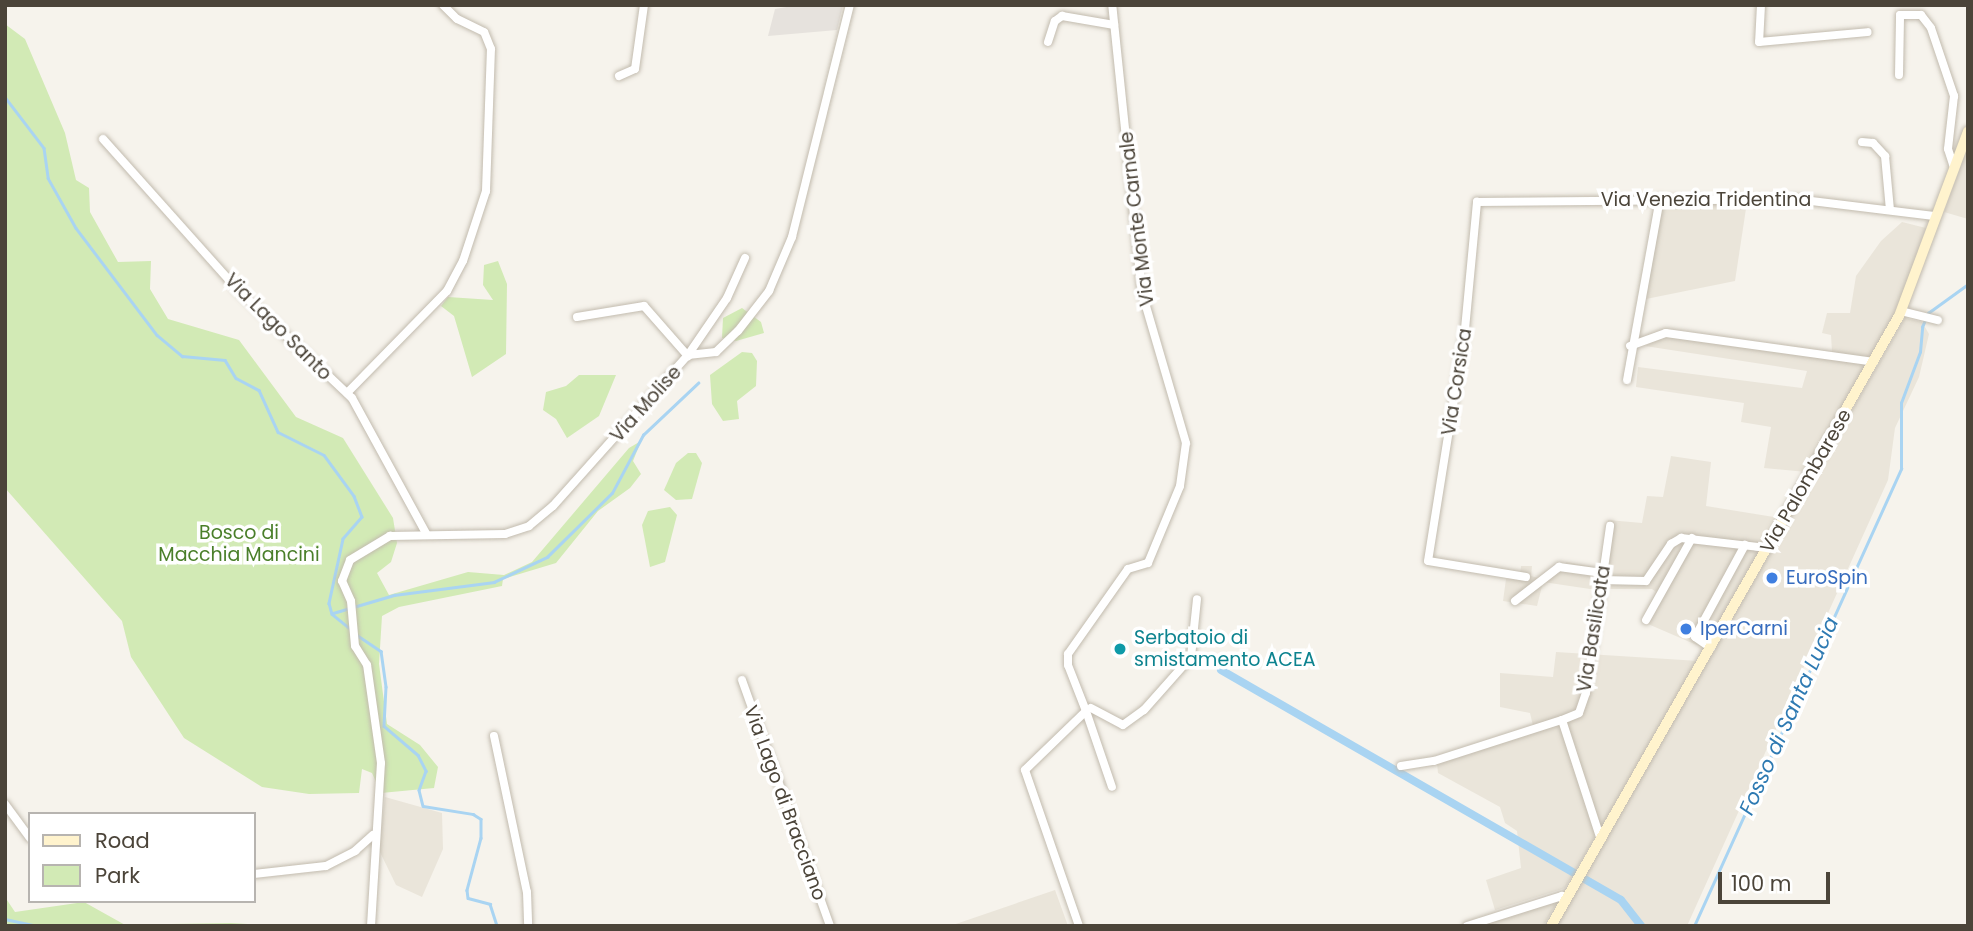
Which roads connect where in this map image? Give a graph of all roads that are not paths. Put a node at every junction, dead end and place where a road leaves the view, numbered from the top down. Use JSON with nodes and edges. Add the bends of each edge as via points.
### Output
{"nodes":[{"id":1,"x":443,"y":5,"type":"edge"},
{"id":2,"x":644,"y":5,"type":"edge"},
{"id":3,"x":850,"y":5,"type":"edge"},
{"id":4,"x":1112,"y":5,"type":"edge"},
{"id":5,"x":1761,"y":5,"type":"edge"},
{"id":6,"x":1114,"y":25,"type":"junction"},
{"id":7,"x":1868,"y":32,"type":"dead end"},
{"id":8,"x":1048,"y":41,"type":"dead end"},
{"id":9,"x":1899,"y":75,"type":"dead end"},
{"id":10,"x":619,"y":76,"type":"dead end"},
{"id":11,"x":1968,"y":131,"type":"edge"},
{"id":12,"x":103,"y":138,"type":"dead end"},
{"id":13,"x":1862,"y":142,"type":"dead end"},
{"id":14,"x":1954,"y":168,"type":"junction"},
{"id":15,"x":1660,"y":199,"type":"junction"},
{"id":16,"x":1476,"y":202,"type":"joint"},
{"id":17,"x":1891,"y":209,"type":"junction"},
{"id":18,"x":1934,"y":216,"type":"junction"},
{"id":19,"x":744,"y":258,"type":"dead end"},
{"id":20,"x":1901,"y":311,"type":"junction"},
{"id":21,"x":577,"y":317,"type":"dead end"},
{"id":22,"x":1938,"y":320,"type":"dead end"},
{"id":23,"x":1630,"y":346,"type":"junction"},
{"id":24,"x":688,"y":356,"type":"junction"},
{"id":25,"x":1874,"y":362,"type":"junction"},
{"id":26,"x":1627,"y":380,"type":"dead end"},
{"id":27,"x":347,"y":393,"type":"junction"},
{"id":28,"x":1610,"y":526,"type":"dead end"},
{"id":29,"x":426,"y":533,"type":"junction"},
{"id":30,"x":1692,"y":538,"type":"junction"},
{"id":31,"x":1745,"y":545,"type":"junction"},
{"id":32,"x":1768,"y":548,"type":"junction"},
{"id":33,"x":1526,"y":577,"type":"dead end"},
{"id":34,"x":1602,"y":577,"type":"junction"},
{"id":35,"x":1197,"y":599,"type":"dead end"},
{"id":36,"x":1515,"y":601,"type":"dead end"},
{"id":37,"x":1646,"y":621,"type":"dead end"},
{"id":38,"x":1711,"y":648,"type":"junction"},
{"id":39,"x":741,"y":680,"type":"dead end"},
{"id":40,"x":1089,"y":709,"type":"junction"},
{"id":41,"x":1562,"y":720,"type":"junction"},
{"id":42,"x":494,"y":736,"type":"dead end"},
{"id":43,"x":1401,"y":766,"type":"dead end"},
{"id":44,"x":1112,"y":787,"type":"dead end"},
{"id":45,"x":5,"y":804,"type":"edge"},
{"id":46,"x":373,"y":834,"type":"junction"},
{"id":47,"x":28,"y":835,"type":"edge"},
{"id":48,"x":1601,"y":840,"type":"junction"},
{"id":49,"x":256,"y":874,"type":"edge"},
{"id":50,"x":1567,"y":898,"type":"junction"},
{"id":51,"x":371,"y":926,"type":"edge"},
{"id":52,"x":528,"y":926,"type":"edge"},
{"id":53,"x":830,"y":926,"type":"edge"},
{"id":54,"x":1079,"y":926,"type":"edge"},
{"id":55,"x":1467,"y":926,"type":"edge"},
{"id":56,"x":1551,"y":926,"type":"edge"}],
"edges":[{"from":1,"to":27,"type":"street","via":[[454,17],[484,32],[491,49],[486,191],[463,261],[447,291]]},
{"from":2,"to":10,"type":"street","via":[[635,69]]},
{"from":3,"to":24,"type":"street","name":"Via Molise","via":[[782,265],[769,291],[726,344],[716,352]]},
{"from":4,"to":6,"type":"street","name":"Via Monte Carnale"},
{"from":5,"to":7,"type":"street","via":[[1759,41]]},
{"from":6,"to":8,"type":"street","via":[[1064,15],[1055,21]]},
{"from":6,"to":40,"type":"street","name":"Via Monte Carnale","via":[[1142,293],[1186,443],[1181,486],[1148,564],[1134,565],[1125,572],[1068,654],[1068,665]]},
{"from":9,"to":14,"type":"street","via":[[1900,15],[1921,15],[1933,32],[1953,93],[1948,152]]},
{"from":11,"to":14,"type":"main road","name":"Via Palombarese"},
{"from":12,"to":27,"type":"street","name":"Via Lago Santo","via":[[237,289]]},
{"from":13,"to":17,"type":"street","via":[[1873,143],[1885,156]]},
{"from":14,"to":18,"type":"main road","name":"Via Palombarese"},
{"from":15,"to":16,"type":"street","name":"Via Venezia Tridentina"},
{"from":15,"to":17,"type":"street","name":"Via Venezia Tridentina","via":[[1795,199]]},
{"from":15,"to":23,"type":"street"},
{"from":16,"to":33,"type":"street","name":"Via Corsica","via":[[1465,329],[1428,561]]},
{"from":17,"to":18,"type":"street","name":"Via Venezia Tridentina"},
{"from":18,"to":20,"type":"main road","name":"Via Palombarese"},
{"from":19,"to":24,"type":"street","via":[[727,298]]},
{"from":20,"to":22,"type":"street"},
{"from":20,"to":25,"type":"main road","name":"Via Palombarese"},
{"from":21,"to":24,"type":"street","via":[[644,306]]},
{"from":23,"to":25,"type":"street","via":[[1665,333]]},
{"from":23,"to":26,"type":"street"},
{"from":24,"to":29,"type":"street","name":"Via Molise","via":[[537,520],[505,534]]},
{"from":25,"to":32,"type":"main road","name":"Via Palombarese"},
{"from":27,"to":29,"type":"street","name":"Via Lago Santo"},
{"from":28,"to":34,"type":"street","name":"Via Basilicata"},
{"from":29,"to":46,"type":"street","name":"Via Molise","via":[[390,536],[360,553],[350,561],[342,581],[351,601],[355,646],[367,665],[381,763]]},
{"from":30,"to":31,"type":"street"},
{"from":30,"to":34,"type":"street","via":[[1673,542],[1646,581]]},
{"from":30,"to":37,"type":"street"},
{"from":31,"to":32,"type":"street"},
{"from":31,"to":38,"type":"street","via":[[1696,635],[1697,641]]},
{"from":32,"to":38,"type":"main road","name":"Via Palombarese"},
{"from":34,"to":36,"type":"street","via":[[1559,567]]},
{"from":34,"to":41,"type":"street","name":"Via Basilicata","via":[[1583,703],[1577,714]]},
{"from":35,"to":40,"type":"street","via":[[1194,649],[1174,679],[1126,725]]},
{"from":38,"to":48,"type":"main road","name":"Via Palombarese"},
{"from":39,"to":53,"type":"street","name":"Via Lago di Bracciano"},
{"from":40,"to":44,"type":"street"},
{"from":40,"to":54,"type":"street","via":[[1029,764],[1026,776]]},
{"from":41,"to":43,"type":"street","via":[[1434,761]]},
{"from":41,"to":48,"type":"street"},
{"from":42,"to":52,"type":"street","via":[[527,892]]},
{"from":45,"to":47,"type":"street"},
{"from":46,"to":49,"type":"street","via":[[355,851],[326,866]]},
{"from":46,"to":51,"type":"street"},
{"from":48,"to":50,"type":"main road","name":"Via Palombarese"},
{"from":50,"to":55,"type":"street"},
{"from":50,"to":56,"type":"main road","name":"Via Palombarese"}]}
